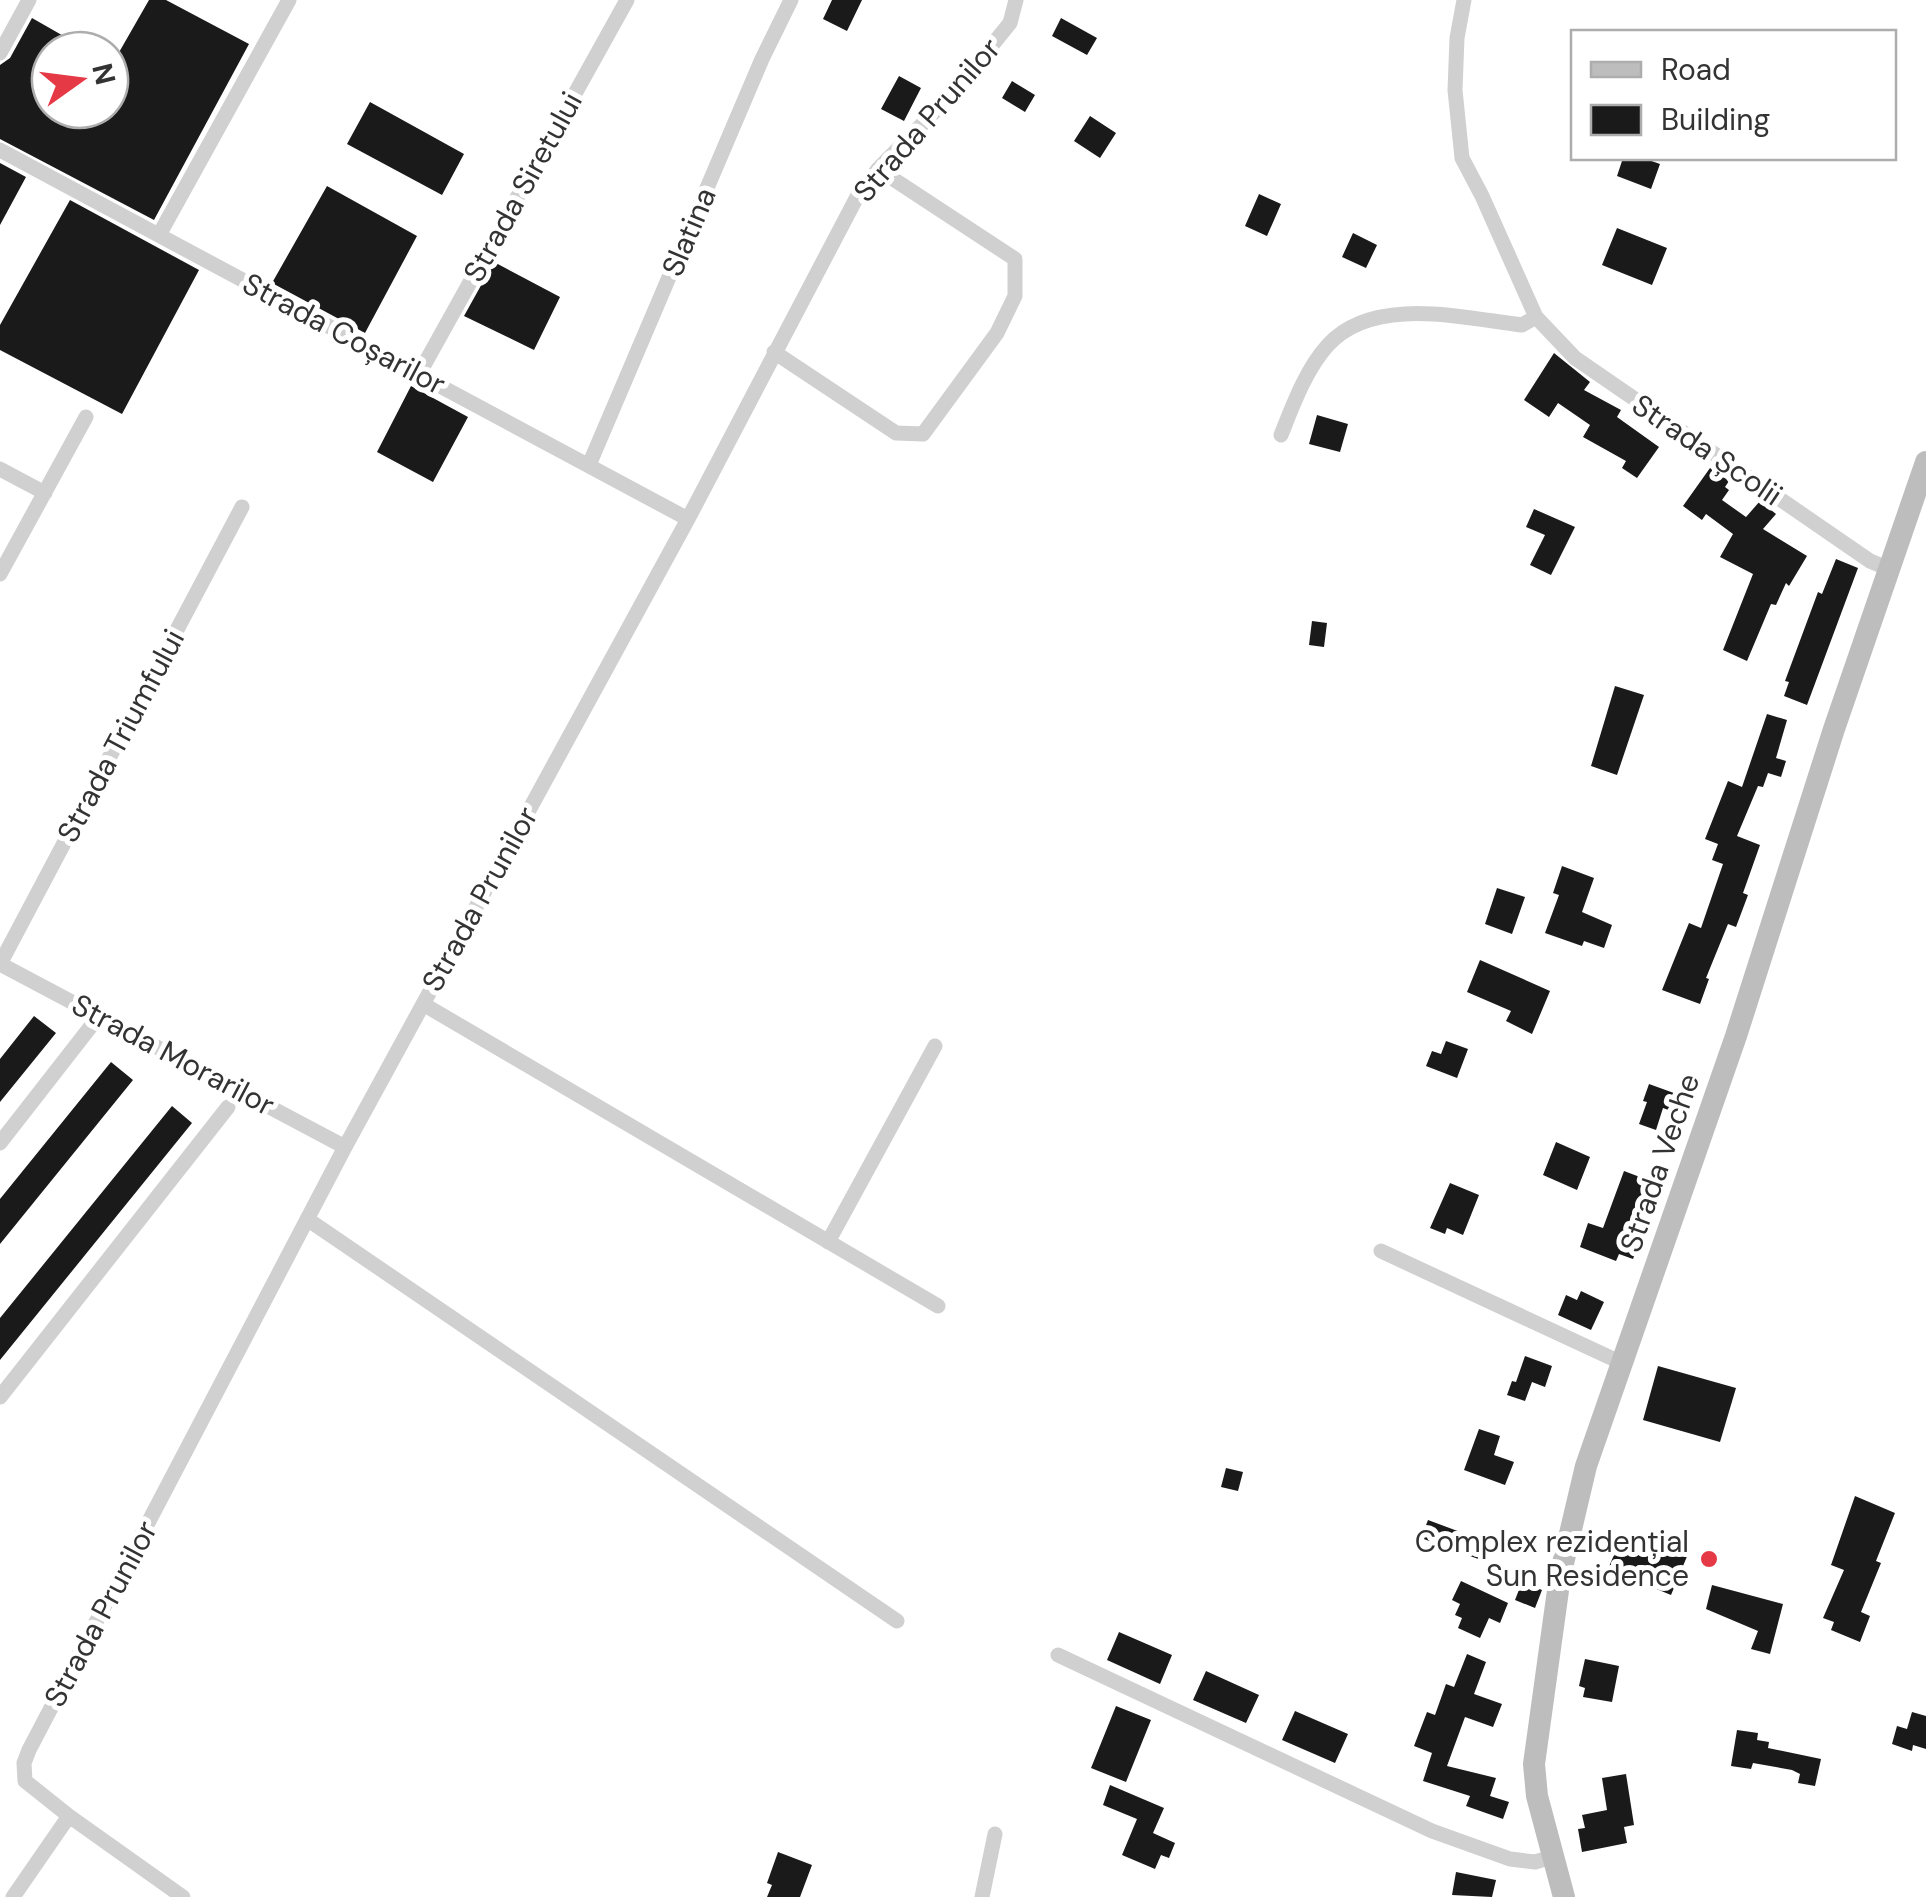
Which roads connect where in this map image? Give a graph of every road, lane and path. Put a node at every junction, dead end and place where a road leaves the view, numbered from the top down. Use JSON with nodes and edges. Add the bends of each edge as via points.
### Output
{"nodes":[{"id":1,"x":29,"y":0,"type":"edge"},
{"id":2,"x":289,"y":0,"type":"edge"},
{"id":3,"x":627,"y":0,"type":"edge"},
{"id":4,"x":791,"y":0,"type":"edge"},
{"id":5,"x":1016,"y":0,"type":"edge"},
{"id":6,"x":1464,"y":0,"type":"edge"},
{"id":7,"x":0,"y":53,"type":"edge"},
{"id":8,"x":0,"y":150,"type":"edge"},
{"id":9,"x":878,"y":169,"type":"junction"},
{"id":10,"x":159,"y":235,"type":"junction"},
{"id":11,"x":1536,"y":317,"type":"junction"},
{"id":12,"x":774,"y":352,"type":"junction"},
{"id":13,"x":420,"y":374,"type":"junction"},
{"id":14,"x":86,"y":417,"type":"dead end"},
{"id":15,"x":1280,"y":435,"type":"dead end"},
{"id":16,"x":1926,"y":462,"type":"edge"},
{"id":17,"x":590,"y":465,"type":"junction"},
{"id":18,"x":0,"y":469,"type":"edge"},
{"id":19,"x":45,"y":492,"type":"junction"},
{"id":20,"x":242,"y":507,"type":"dead end"},
{"id":21,"x":688,"y":519,"type":"junction"},
{"id":22,"x":1889,"y":569,"type":"junction"},
{"id":23,"x":0,"y":574,"type":"edge"},
{"id":24,"x":0,"y":964,"type":"edge"},
{"id":25,"x":423,"y":1004,"type":"junction"},
{"id":26,"x":99,"y":1016,"type":"junction"},
{"id":27,"x":935,"y":1046,"type":"dead end"},
{"id":28,"x":228,"y":1108,"type":"dead end"},
{"id":29,"x":0,"y":1143,"type":"edge"},
{"id":30,"x":345,"y":1146,"type":"junction"},
{"id":31,"x":307,"y":1219,"type":"junction"},
{"id":32,"x":828,"y":1242,"type":"junction"},
{"id":33,"x":1381,"y":1251,"type":"dead end"},
{"id":34,"x":938,"y":1306,"type":"dead end"},
{"id":35,"x":1622,"y":1363,"type":"junction"},
{"id":36,"x":0,"y":1397,"type":"edge"},
{"id":37,"x":897,"y":1621,"type":"dead end"},
{"id":38,"x":1058,"y":1656,"type":"dead end"},
{"id":39,"x":69,"y":1816,"type":"junction"},
{"id":40,"x":996,"y":1834,"type":"dead end"},
{"id":41,"x":1552,"y":1857,"type":"junction"},
{"id":42,"x":13,"y":1897,"type":"edge"},
{"id":43,"x":182,"y":1897,"type":"edge"},
{"id":44,"x":982,"y":1897,"type":"edge"},
{"id":45,"x":1564,"y":1897,"type":"edge"}],
"edges":[{"from":1,"to":7,"type":"street"},
{"from":2,"to":10,"type":"street"},
{"from":3,"to":13,"type":"street","name":"Strada Siretului"},
{"from":4,"to":17,"type":"street","name":"Slatina"},
{"from":5,"to":9,"type":"street","name":"Strada Prunilor","via":[[1010,23],[954,92]]},
{"from":6,"to":11,"type":"street","name":"Strada Școlii","via":[[1455,90],[1462,158]]},
{"from":8,"to":10,"type":"street","name":"Strada Coșarilor"},
{"from":9,"to":12,"type":"street","name":"Strada Prunilor"},
{"from":9,"to":12,"type":"street","via":[[1016,260],[1015,296],[998,333],[923,434],[896,433]]},
{"from":10,"to":13,"type":"street","name":"Strada Coșarilor"},
{"from":11,"to":15,"type":"street","via":[[1522,325],[1415,312],[1346,330],[1326,346]]},
{"from":11,"to":22,"type":"street","name":"Strada Școlii","via":[[1575,358]]},
{"from":12,"to":21,"type":"street","name":"Strada Prunilor"},
{"from":13,"to":17,"type":"street","name":"Strada Coșarilor"},
{"from":14,"to":19,"type":"street"},
{"from":16,"to":22,"type":"street","name":"Strada Veche"},
{"from":17,"to":21,"type":"street","name":"Strada Coșarilor"},
{"from":18,"to":19,"type":"street"},
{"from":19,"to":23,"type":"street"},
{"from":20,"to":24,"type":"street","name":"Strada Triumfului"},
{"from":21,"to":25,"type":"street","name":"Strada Prunilor"},
{"from":22,"to":35,"type":"street","name":"Strada Veche"},
{"from":24,"to":26,"type":"street","name":"Strada Morarilor"},
{"from":25,"to":30,"type":"street","name":"Strada Prunilor"},
{"from":25,"to":32,"type":"street"},
{"from":26,"to":29,"type":"street"},
{"from":26,"to":30,"type":"street","name":"Strada Morarilor"},
{"from":27,"to":32,"type":"street"},
{"from":28,"to":36,"type":"street"},
{"from":30,"to":31,"type":"street","name":"Strada Prunilor"},
{"from":31,"to":37,"type":"street"},
{"from":31,"to":39,"type":"street","name":"Strada Prunilor","via":[[24,1763],[24,1781]]},
{"from":32,"to":34,"type":"street"},
{"from":33,"to":35,"type":"street"},
{"from":35,"to":41,"type":"street","name":"Strada Veche","via":[[1586,1466],[1543,1689],[1534,1764]]},
{"from":38,"to":41,"type":"street","via":[[1432,1831],[1510,1859]]},
{"from":39,"to":42,"type":"street"},
{"from":39,"to":43,"type":"street","name":"Strada Prunilor"},
{"from":40,"to":44,"type":"street"},
{"from":41,"to":45,"type":"street","name":"Strada Veche"}]}
